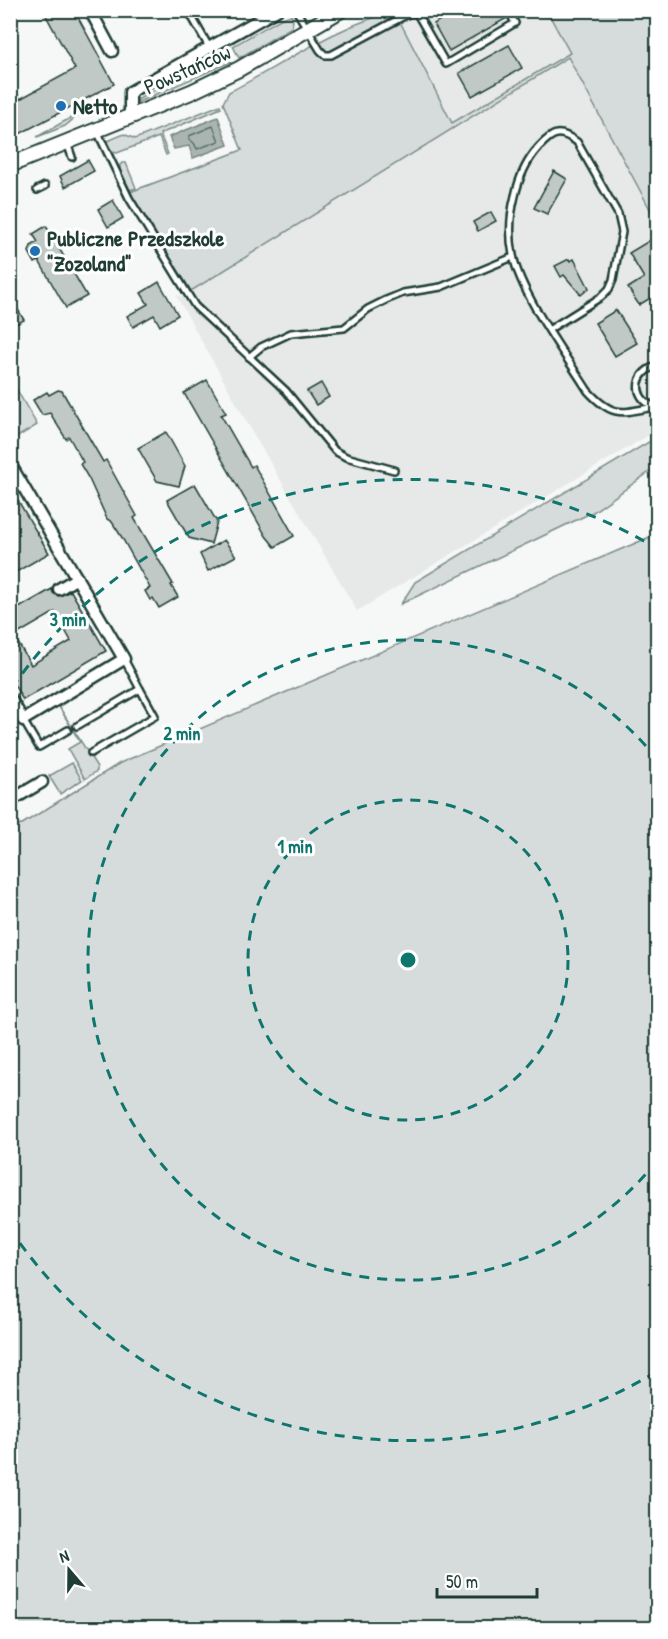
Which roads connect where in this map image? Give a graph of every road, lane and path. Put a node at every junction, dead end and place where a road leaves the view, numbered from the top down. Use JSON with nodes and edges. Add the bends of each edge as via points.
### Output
{"nodes":[{"id":1,"x":90,"y":10,"type":"edge"},
{"id":2,"x":188,"y":10,"type":"edge"},
{"id":3,"x":277,"y":10,"type":"edge"},
{"id":4,"x":296,"y":10,"type":"edge"},
{"id":5,"x":341,"y":10,"type":"edge"},
{"id":6,"x":508,"y":10,"type":"edge"},
{"id":7,"x":418,"y":11,"type":"edge"},
{"id":8,"x":307,"y":30,"type":"junction"},
{"id":9,"x":210,"y":48,"type":"junction"},
{"id":10,"x":112,"y":51,"type":"dead end"},
{"id":11,"x":130,"y":117,"type":"junction"},
{"id":12,"x":96,"y":130,"type":"junction"},
{"id":13,"x":66,"y":142,"type":"junction"},
{"id":14,"x":72,"y":157,"type":"dead end"},
{"id":15,"x":112,"y":163,"type":"junction"},
{"id":16,"x":10,"y":165,"type":"edge"},
{"id":17,"x":104,"y":168,"type":"dead end"},
{"id":18,"x":45,"y":186,"type":"dead end"},
{"id":19,"x":37,"y":190,"type":"dead end"},
{"id":20,"x":513,"y":257,"type":"junction"},
{"id":21,"x":550,"y":329,"type":"junction"},
{"id":22,"x":249,"y":357,"type":"junction"},
{"id":23,"x":657,"y":366,"type":"edge"},
{"id":24,"x":656,"y":407,"type":"edge"},
{"id":25,"x":10,"y":464,"type":"edge"},
{"id":26,"x":394,"y":470,"type":"dead end"},
{"id":27,"x":15,"y":483,"type":"edge"},
{"id":28,"x":77,"y":578,"type":"junction"},
{"id":29,"x":60,"y":589,"type":"dead end"},
{"id":30,"x":124,"y":659,"type":"junction"},
{"id":31,"x":140,"y":689,"type":"junction"},
{"id":32,"x":10,"y":698,"type":"edge"},
{"id":33,"x":23,"y":720,"type":"junction"},
{"id":34,"x":77,"y":726,"type":"dead end"},
{"id":35,"x":68,"y":730,"type":"dead end"},
{"id":36,"x":91,"y":753,"type":"dead end"},
{"id":37,"x":42,"y":782,"type":"dead end"},
{"id":38,"x":10,"y":801,"type":"edge"}],
"edges":[{"from":1,"to":10,"type":"street"},
{"from":2,"to":9,"type":"lane"},
{"from":3,"to":9,"type":"street"},
{"from":4,"to":8,"type":"lane"},
{"from":5,"to":8,"type":"street","name":"Powstańców"},
{"from":6,"to":7,"type":"lane","via":[[515,23],[446,64]]},
{"from":7,"to":8,"type":"lane","via":[[331,56],[320,50]]},
{"from":8,"to":11,"type":"street","name":"Powstańców","via":[[239,69]]},
{"from":9,"to":11,"type":"street","via":[[130,92]]},
{"from":11,"to":12,"type":"street","name":"Powstańców"},
{"from":12,"to":13,"type":"street","name":"Powstańców"},
{"from":12,"to":15,"type":"lane"},
{"from":13,"to":14,"type":"lane"},
{"from":13,"to":16,"type":"street","name":"Powstańców"},
{"from":15,"to":17,"type":"lane"},
{"from":15,"to":22,"type":"lane","via":[[195,306]]},
{"from":18,"to":19,"type":"lane"},
{"from":20,"to":21,"type":"lane"},
{"from":20,"to":21,"type":"lane","via":[[512,205],[525,166],[549,137],[567,135],[577,142],[618,214],[622,232],[609,289]]},
{"from":20,"to":22,"type":"lane","via":[[441,287],[386,300],[344,328],[291,333]]},
{"from":21,"to":24,"type":"lane","via":[[588,391],[610,410]]},
{"from":22,"to":26,"type":"lane","via":[[285,391],[335,451]]},
{"from":23,"to":24,"type":"lane","via":[[643,372],[638,386],[642,399]]},
{"from":25,"to":27,"type":"street"},
{"from":27,"to":28,"type":"street"},
{"from":28,"to":29,"type":"street"},
{"from":28,"to":30,"type":"street"},
{"from":30,"to":31,"type":"lane"},
{"from":30,"to":33,"type":"street"},
{"from":31,"to":34,"type":"lane"},
{"from":31,"to":36,"type":"lane","via":[[155,716]]},
{"from":32,"to":33,"type":"street"},
{"from":33,"to":35,"type":"lane","via":[[39,747]]},
{"from":37,"to":38,"type":"street"}]}
